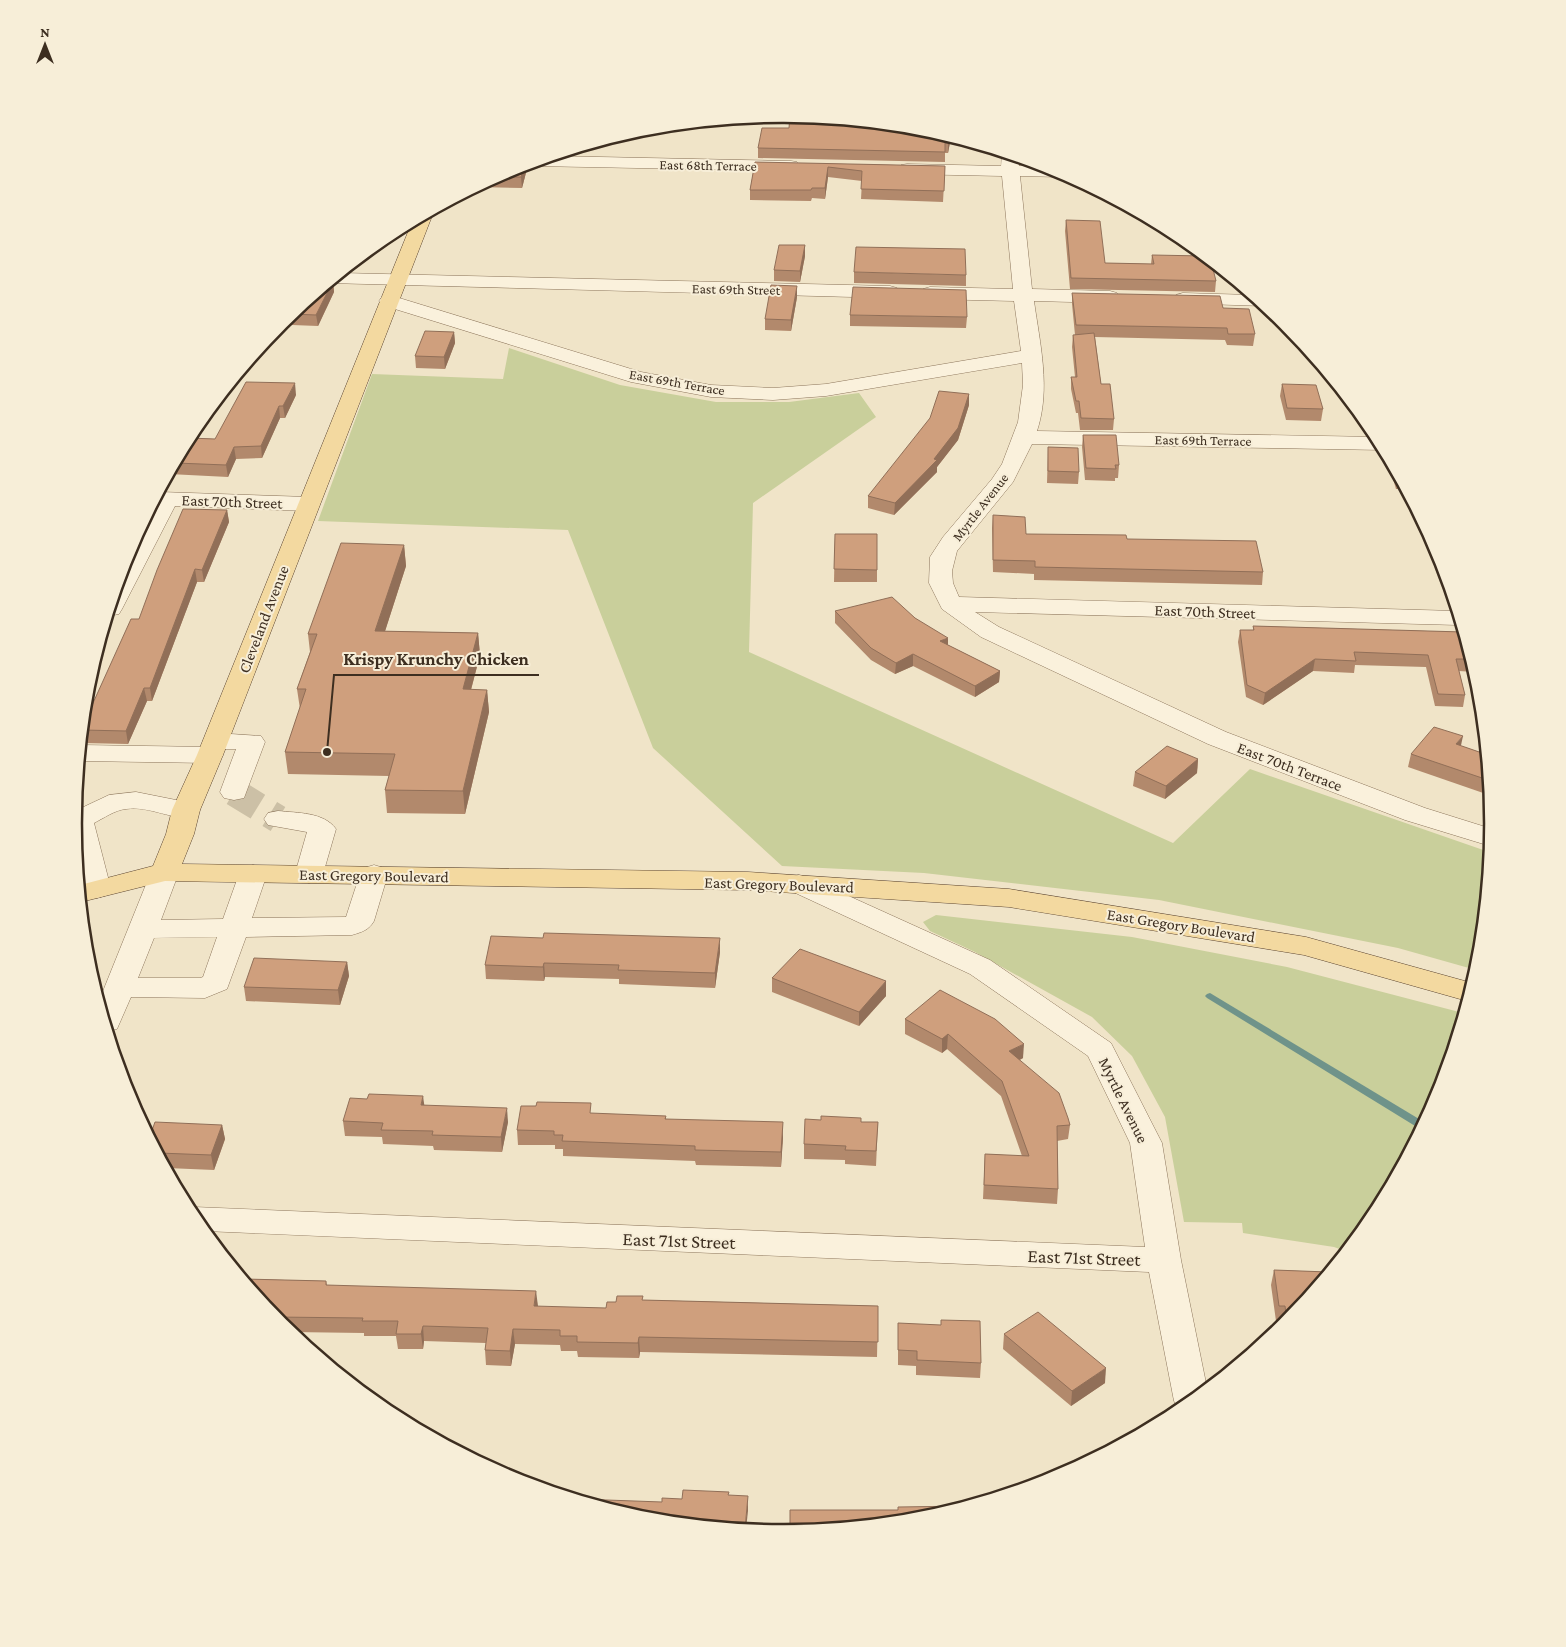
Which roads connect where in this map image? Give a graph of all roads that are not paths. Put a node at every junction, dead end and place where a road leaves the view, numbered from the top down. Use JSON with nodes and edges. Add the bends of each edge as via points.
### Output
{"nodes":[{"id":1,"x":554,"y":161,"type":"edge"},
{"id":2,"x":1010,"y":163,"type":"edge"},
{"id":3,"x":812,"y":167,"type":"edge"},
{"id":4,"x":892,"y":168,"type":"edge"},
{"id":5,"x":419,"y":225,"type":"edge"},
{"id":6,"x":341,"y":281,"type":"edge"},
{"id":7,"x":393,"y":291,"type":"junction"},
{"id":8,"x":1023,"y":296,"type":"junction"},
{"id":9,"x":1131,"y":298,"type":"edge"},
{"id":10,"x":1161,"y":299,"type":"edge"},
{"id":11,"x":1249,"y":301,"type":"edge"},
{"id":12,"x":1032,"y":355,"type":"junction"},
{"id":13,"x":1024,"y":436,"type":"junction"},
{"id":14,"x":1371,"y":444,"type":"edge"},
{"id":15,"x":162,"y":499,"type":"edge"},
{"id":16,"x":308,"y":504,"type":"junction"},
{"id":17,"x":951,"y":604,"type":"junction"},
{"id":18,"x":1452,"y":618,"type":"edge"},
{"id":19,"x":1095,"y":681,"type":"joint"},
{"id":20,"x":213,"y":748,"type":"junction"},
{"id":21,"x":86,"y":753,"type":"edge"},
{"id":22,"x":241,"y":784,"type":"dead end"},
{"id":23,"x":186,"y":810,"type":"junction"},
{"id":24,"x":295,"y":817,"type":"tunnel mouth"},
{"id":25,"x":82,"y":829,"type":"edge"},
{"id":26,"x":1483,"y":836,"type":"edge"},
{"id":27,"x":84,"y":859,"type":"edge"},
{"id":28,"x":165,"y":872,"type":"junction"},
{"id":29,"x":252,"y":874,"type":"junction"},
{"id":30,"x":309,"y":874,"type":"junction"},
{"id":31,"x":374,"y":874,"type":"junction"},
{"id":32,"x":799,"y":884,"type":"junction"},
{"id":33,"x":89,"y":891,"type":"edge"},
{"id":34,"x":234,"y":927,"type":"junction"},
{"id":35,"x":142,"y":929,"type":"junction"},
{"id":36,"x":120,"y":987,"type":"junction"},
{"id":37,"x":1463,"y":990,"type":"edge"},
{"id":38,"x":109,"y":1014,"type":"edge"},
{"id":39,"x":206,"y":1219,"type":"edge"},
{"id":40,"x":1164,"y":1260,"type":"junction"},
{"id":41,"x":1190,"y":1393,"type":"edge"}],
"edges":[{"from":1,"to":3,"type":"street","name":"East 68th Terrace"},
{"from":2,"to":4,"type":"street"},
{"from":2,"to":8,"type":"street","name":"Myrtle Avenue"},
{"from":5,"to":7,"type":"main road","name":"Cleveland Avenue"},
{"from":6,"to":7,"type":"street","name":"East 69th Street"},
{"from":7,"to":8,"type":"street","name":"East 69th Street"},
{"from":7,"to":12,"type":"street","name":"East 69th Terrace","via":[[638,378],[711,391],[773,394],[826,390]]},
{"from":7,"to":16,"type":"main road","name":"Cleveland Avenue"},
{"from":8,"to":9,"type":"street","name":"East 69th Street"},
{"from":8,"to":12,"type":"street","name":"Myrtle Avenue"},
{"from":10,"to":11,"type":"street"},
{"from":12,"to":13,"type":"street","name":"Myrtle Avenue","via":[[1034,392]]},
{"from":13,"to":14,"type":"street","name":"East 69th Terrace"},
{"from":13,"to":17,"type":"street","name":"Myrtle Avenue","via":[[1006,476],[942,555],[941,587]]},
{"from":15,"to":16,"type":"street","name":"East 70th Street"},
{"from":16,"to":20,"type":"main road","name":"Cleveland Avenue"},
{"from":17,"to":18,"type":"street","name":"East 70th Street"},
{"from":17,"to":19,"type":"street","name":"Myrtle Avenue","via":[[967,619],[990,632]]},
{"from":19,"to":26,"type":"street","name":"East 70th Terrace","via":[[1217,738],[1415,814]]},
{"from":20,"to":21,"type":"street"},
{"from":20,"to":22,"type":"street","via":[[252,742]]},
{"from":20,"to":23,"type":"main road","name":"Cleveland Avenue"},
{"from":23,"to":25,"type":"street","via":[[136,800],[119,801]]},
{"from":23,"to":28,"type":"main road","name":"Cleveland Avenue"},
{"from":24,"to":30,"type":"street","via":[[322,829]]},
{"from":27,"to":33,"type":"street"},
{"from":28,"to":29,"type":"main road","name":"East Gregory Boulevard"},
{"from":28,"to":33,"type":"main road","name":"East Gregory Boulevard"},
{"from":28,"to":35,"type":"street","name":"Cleveland Avenue"},
{"from":29,"to":30,"type":"main road","name":"East Gregory Boulevard"},
{"from":29,"to":34,"type":"street"},
{"from":30,"to":31,"type":"main road","name":"East Gregory Boulevard"},
{"from":31,"to":32,"type":"main road","name":"East Gregory Boulevard"},
{"from":31,"to":34,"type":"street","via":[[360,921],[352,926]]},
{"from":32,"to":37,"type":"main road","name":"East Gregory Boulevard","via":[[1009,898],[1154,920],[1306,946]]},
{"from":32,"to":40,"type":"street","name":"Myrtle Avenue","via":[[980,967],[1100,1050],[1146,1143]]},
{"from":34,"to":35,"type":"street"},
{"from":34,"to":36,"type":"street","via":[[216,982],[212,985],[205,988]]},
{"from":35,"to":36,"type":"street","name":"Cleveland Avenue"},
{"from":36,"to":38,"type":"street","name":"Cleveland Avenue"},
{"from":39,"to":40,"type":"street","name":"East 71st Street"},
{"from":40,"to":41,"type":"street","name":"Myrtle Avenue"}]}
